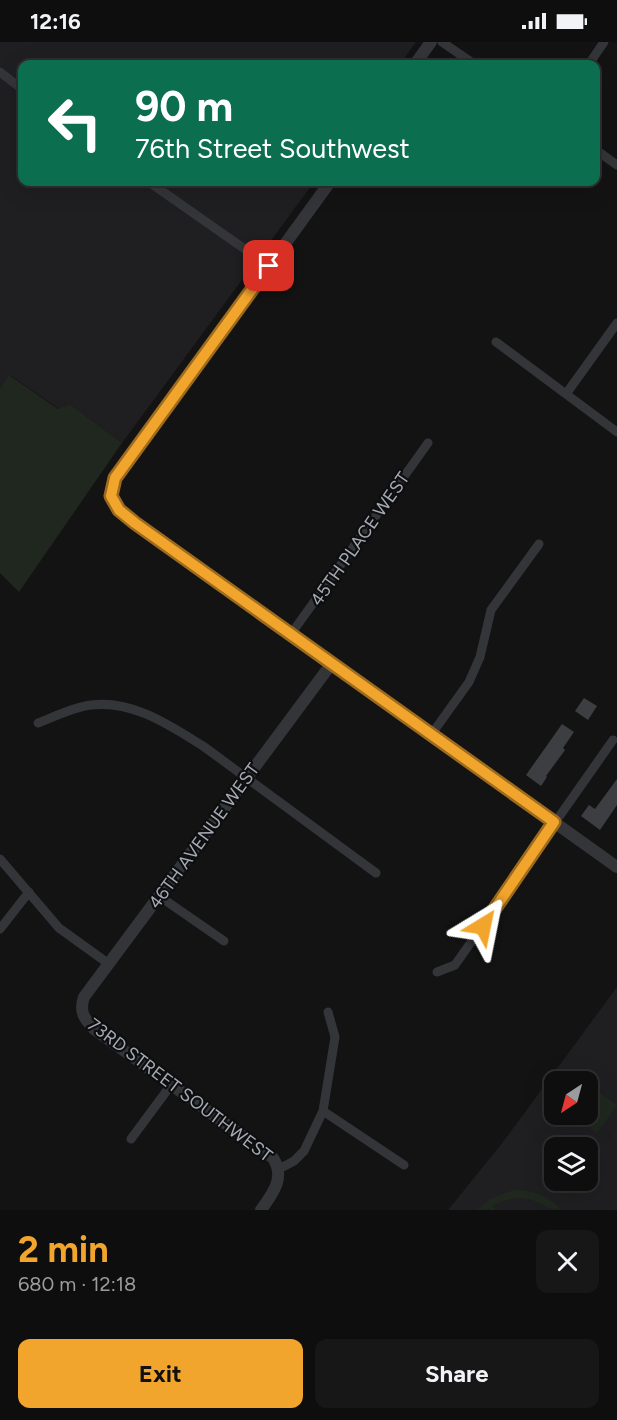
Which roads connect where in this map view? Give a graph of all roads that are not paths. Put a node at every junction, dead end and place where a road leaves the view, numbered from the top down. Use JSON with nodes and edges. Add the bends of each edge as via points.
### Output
{"nodes":[{"id":1,"x":431,"y":42,"type":"edge"},
{"id":2,"x":442,"y":42,"type":"edge"},
{"id":3,"x":604,"y":42,"type":"edge"},
{"id":4,"x":418,"y":60,"type":"edge"},
{"id":5,"x":468,"y":60,"type":"edge"},
{"id":6,"x":592,"y":60,"type":"edge"},
{"id":7,"x":0,"y":72,"type":"edge"},
{"id":8,"x":18,"y":85,"type":"edge"},
{"id":9,"x":600,"y":153,"type":"edge"},
{"id":10,"x":617,"y":165,"type":"edge"},
{"id":11,"x":155,"y":186,"type":"edge"},
{"id":12,"x":327,"y":186,"type":"edge"},
{"id":13,"x":269,"y":266,"type":"junction"},
{"id":14,"x":617,"y":323,"type":"edge"},
{"id":15,"x":496,"y":342,"type":"dead end"},
{"id":16,"x":566,"y":394,"type":"junction"},
{"id":17,"x":617,"y":432,"type":"edge"},
{"id":18,"x":428,"y":443,"type":"dead end"},
{"id":19,"x":539,"y":544,"type":"dead end"},
{"id":20,"x":291,"y":634,"type":"junction"},
{"id":21,"x":332,"y":663,"type":"junction"},
{"id":22,"x":38,"y":723,"type":"dead end"},
{"id":23,"x":431,"y":735,"type":"junction"},
{"id":24,"x":613,"y":740,"type":"dead end"},
{"id":25,"x":246,"y":778,"type":"junction"},
{"id":26,"x":554,"y":822,"type":"junction"},
{"id":27,"x":0,"y":859,"type":"edge"},
{"id":28,"x":617,"y":867,"type":"edge"},
{"id":29,"x":376,"y":873,"type":"dead end"},
{"id":30,"x":29,"y":892,"type":"junction"},
{"id":31,"x":159,"y":896,"type":"junction"},
{"id":32,"x":0,"y":928,"type":"edge"},
{"id":33,"x":224,"y":941,"type":"dead end"},
{"id":34,"x":109,"y":964,"type":"junction"},
{"id":35,"x":437,"y":972,"type":"dead end"},
{"id":36,"x":81,"y":1011,"type":"joint"},
{"id":37,"x":328,"y":1011,"type":"dead end"},
{"id":38,"x":171,"y":1085,"type":"junction"},
{"id":39,"x":323,"y":1111,"type":"junction"},
{"id":40,"x":131,"y":1139,"type":"dead end"},
{"id":41,"x":404,"y":1165,"type":"dead end"},
{"id":42,"x":279,"y":1169,"type":"junction"},
{"id":43,"x":261,"y":1210,"type":"edge"}],
"edges":[{"from":1,"to":4,"type":"street"},
{"from":2,"to":5,"type":"street"},
{"from":3,"to":6,"type":"street"},
{"from":7,"to":8,"type":"street"},
{"from":9,"to":10,"type":"street"},
{"from":11,"to":13,"type":"street"},
{"from":12,"to":13,"type":"street"},
{"from":13,"to":20,"type":"street","via":[[115,478],[111,496],[119,510],[135,523]]},
{"from":14,"to":16,"type":"street"},
{"from":15,"to":16,"type":"street"},
{"from":16,"to":17,"type":"street"},
{"from":18,"to":20,"type":"street","name":"45TH PLACE WEST"},
{"from":19,"to":23,"type":"street","via":[[491,610],[470,682]]},
{"from":20,"to":21,"type":"street"},
{"from":21,"to":23,"type":"street"},
{"from":21,"to":25,"type":"street","name":"46TH AVENUE WEST"},
{"from":22,"to":25,"type":"street","via":[[88,705],[133,708],[176,729]]},
{"from":23,"to":26,"type":"street"},
{"from":24,"to":26,"type":"street"},
{"from":25,"to":29,"type":"street"},
{"from":25,"to":31,"type":"street","name":"46TH AVENUE WEST"},
{"from":26,"to":28,"type":"street"},
{"from":26,"to":35,"type":"street","via":[[455,965]]},
{"from":27,"to":30,"type":"street"},
{"from":30,"to":32,"type":"street"},
{"from":30,"to":34,"type":"street","via":[[59,928]]},
{"from":31,"to":33,"type":"street"},
{"from":31,"to":34,"type":"street","name":"46TH AVENUE WEST"},
{"from":34,"to":36,"type":"street","name":"46TH AVENUE WEST","via":[[84,997]]},
{"from":36,"to":38,"type":"street","name":"73RD STREET SOUTHWEST","via":[[94,1029]]},
{"from":37,"to":39,"type":"street","via":[[335,1037]]},
{"from":38,"to":40,"type":"street"},
{"from":38,"to":42,"type":"street","name":"73RD STREET SOUTHWEST","via":[[268,1153]]},
{"from":39,"to":41,"type":"street"},
{"from":39,"to":42,"type":"street","via":[[304,1151]]},
{"from":42,"to":43,"type":"street","via":[[277,1185]]}]}
